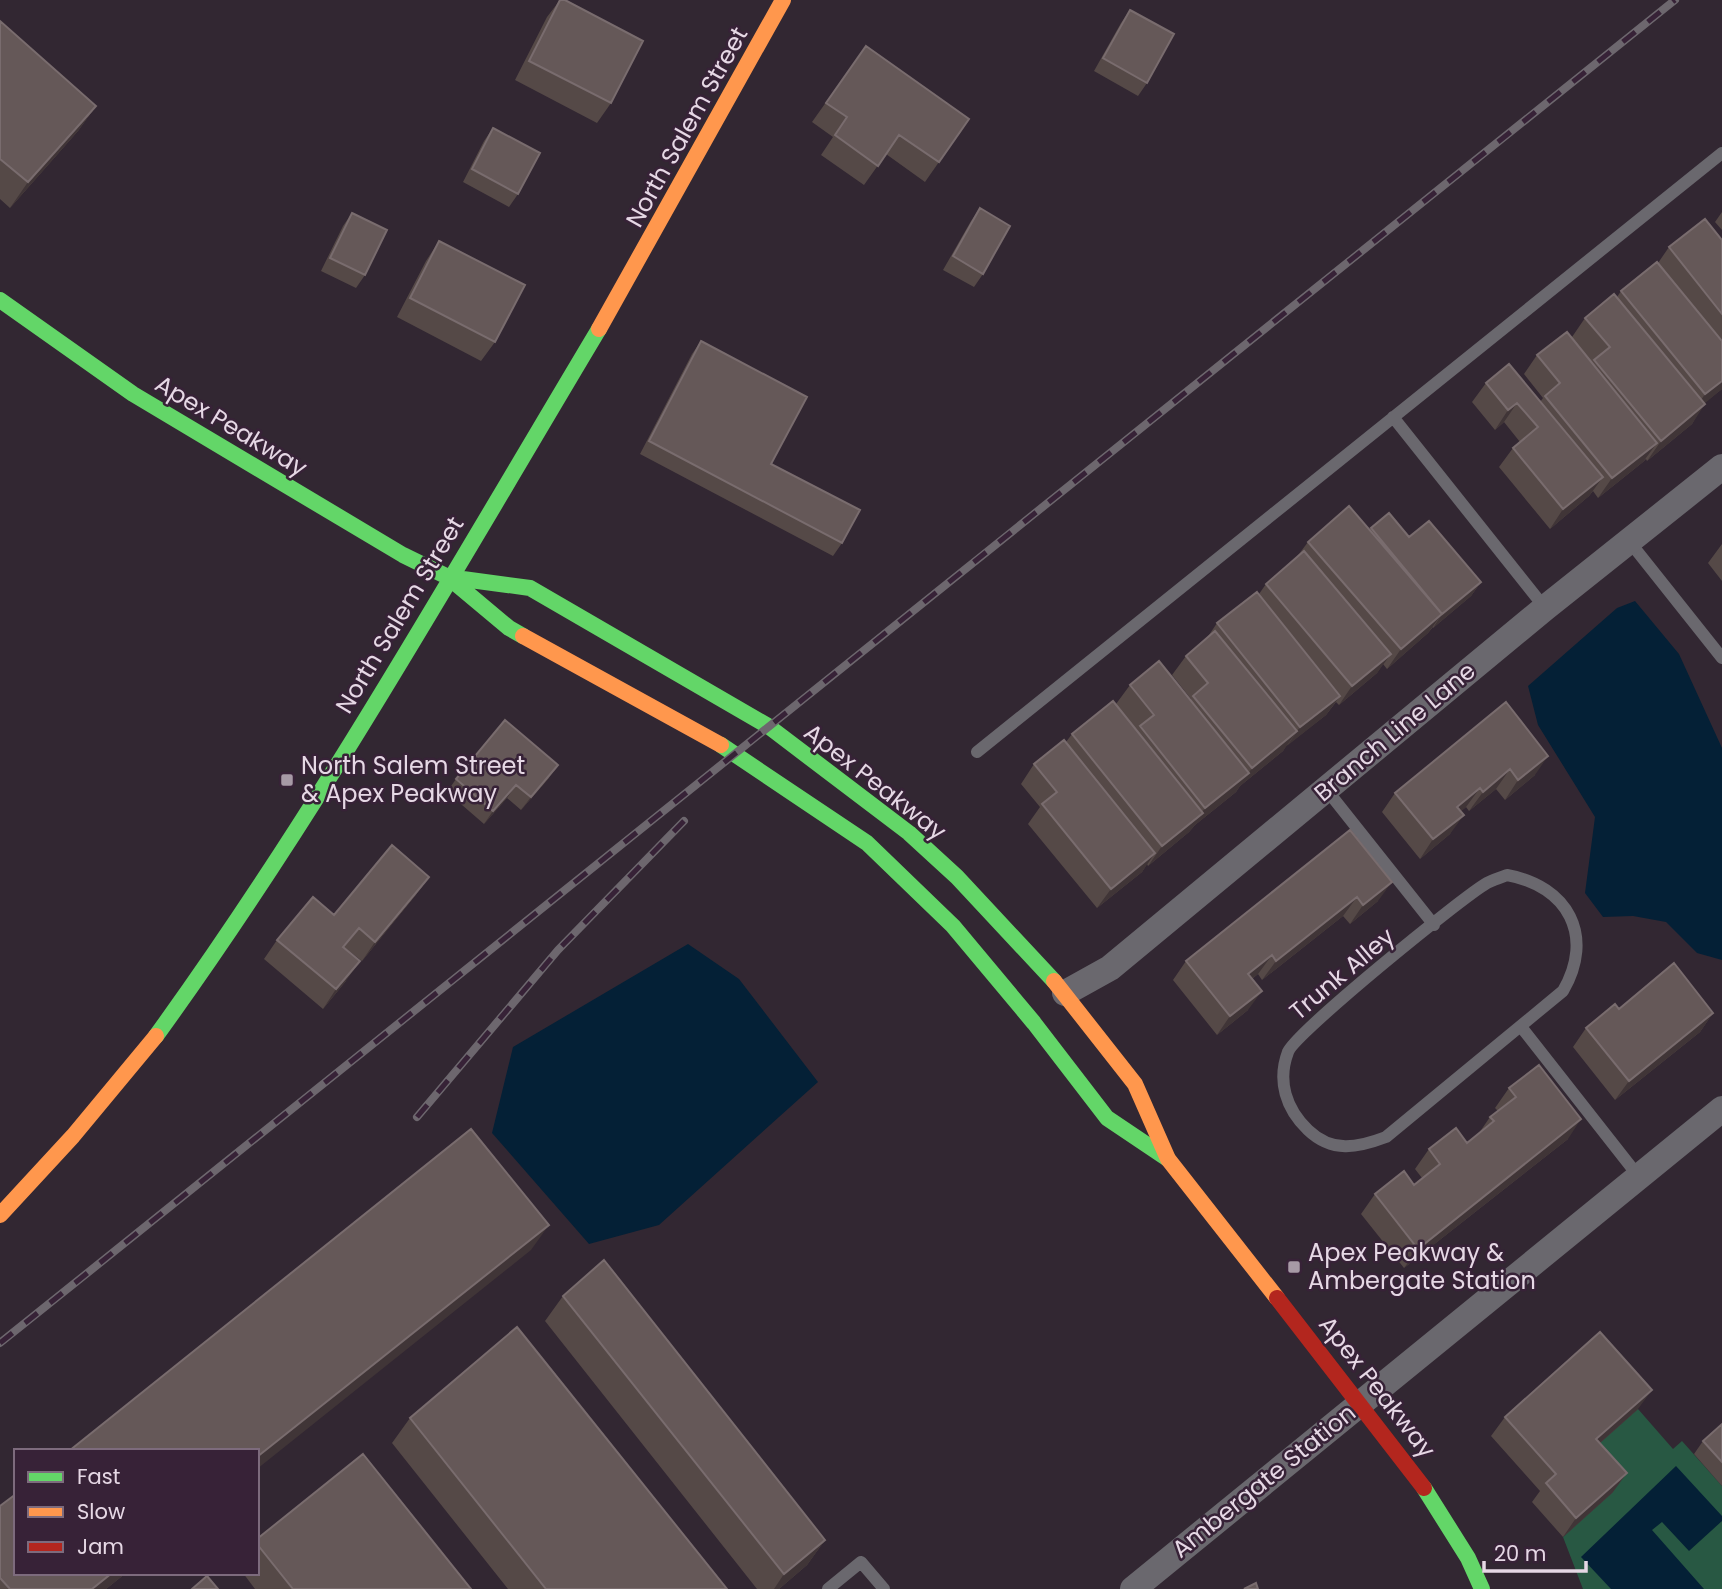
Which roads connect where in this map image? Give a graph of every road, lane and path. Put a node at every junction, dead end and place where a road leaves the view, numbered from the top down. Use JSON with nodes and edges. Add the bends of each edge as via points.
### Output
{"nodes":[{"id":1,"x":783,"y":0,"type":"edge"},
{"id":2,"x":1722,"y":153,"type":"edge"},
{"id":3,"x":0,"y":300,"type":"edge"},
{"id":4,"x":1392,"y":418,"type":"junction"},
{"id":5,"x":1722,"y":467,"type":"edge"},
{"id":6,"x":1629,"y":541,"type":"junction"},
{"id":7,"x":448,"y":577,"type":"junction"},
{"id":8,"x":1545,"y":608,"type":"junction"},
{"id":9,"x":1722,"y":658,"type":"edge"},
{"id":10,"x":976,"y":752,"type":"dead end"},
{"id":11,"x":1326,"y":789,"type":"junction"},
{"id":12,"x":1434,"y":925,"type":"junction"},
{"id":13,"x":1065,"y":993,"type":"junction"},
{"id":14,"x":1522,"y":1028,"type":"junction"},
{"id":15,"x":1722,"y":1109,"type":"edge"},
{"id":16,"x":1168,"y":1158,"type":"junction"},
{"id":17,"x":1639,"y":1177,"type":"junction"},
{"id":18,"x":0,"y":1215,"type":"edge"},
{"id":19,"x":1361,"y":1402,"type":"junction"},
{"id":20,"x":828,"y":1589,"type":"edge"},
{"id":21,"x":884,"y":1589,"type":"edge"},
{"id":22,"x":1133,"y":1589,"type":"edge"},
{"id":23,"x":1482,"y":1589,"type":"edge"}],
"edges":[{"from":1,"to":7,"type":"main road","name":"North Salem Street","via":[[614,305]]},
{"from":2,"to":4,"type":"lane"},
{"from":3,"to":7,"type":"main road","name":"Apex Peakway","via":[[133,394],[403,555]]},
{"from":4,"to":8,"type":"lane"},
{"from":4,"to":10,"type":"lane"},
{"from":5,"to":6,"type":"street","name":"Branch Line Lane"},
{"from":6,"to":8,"type":"street","name":"Branch Line Lane"},
{"from":6,"to":9,"type":"lane"},
{"from":7,"to":13,"type":"main road","name":"Apex Peakway","via":[[530,588],[768,726],[909,832]]},
{"from":7,"to":16,"type":"main road","name":"Apex Peakway","via":[[509,628],[735,753],[867,843],[953,926],[1107,1118]]},
{"from":7,"to":18,"type":"main road","name":"North Salem Street","via":[[328,781],[206,967],[139,1058]]},
{"from":8,"to":11,"type":"street","name":"Branch Line Lane"},
{"from":11,"to":12,"type":"lane"},
{"from":11,"to":13,"type":"street","name":"Branch Line Lane","via":[[1110,968]]},
{"from":12,"to":14,"type":"lane","name":"Trunk Alley","via":[[1487,883],[1507,875],[1526,879],[1554,896],[1574,921],[1579,949],[1574,971],[1563,991]]},
{"from":12,"to":14,"type":"lane","name":"Trunk Alley","via":[[1321,1016],[1288,1049],[1282,1075],[1287,1103],[1298,1121],[1331,1146],[1358,1147],[1386,1137]]},
{"from":13,"to":16,"type":"main road","name":"Apex Peakway","via":[[1135,1084]]},
{"from":14,"to":17,"type":"lane"},
{"from":15,"to":17,"type":"street","name":"Ambergate Station"},
{"from":16,"to":19,"type":"main road","name":"Apex Peakway"},
{"from":17,"to":19,"type":"street","name":"Ambergate Station"},
{"from":19,"to":22,"type":"street","name":"Ambergate Station"},
{"from":19,"to":23,"type":"main road","name":"Apex Peakway","via":[[1417,1476]]},
{"from":20,"to":21,"type":"lane","via":[[861,1562]]}]}
